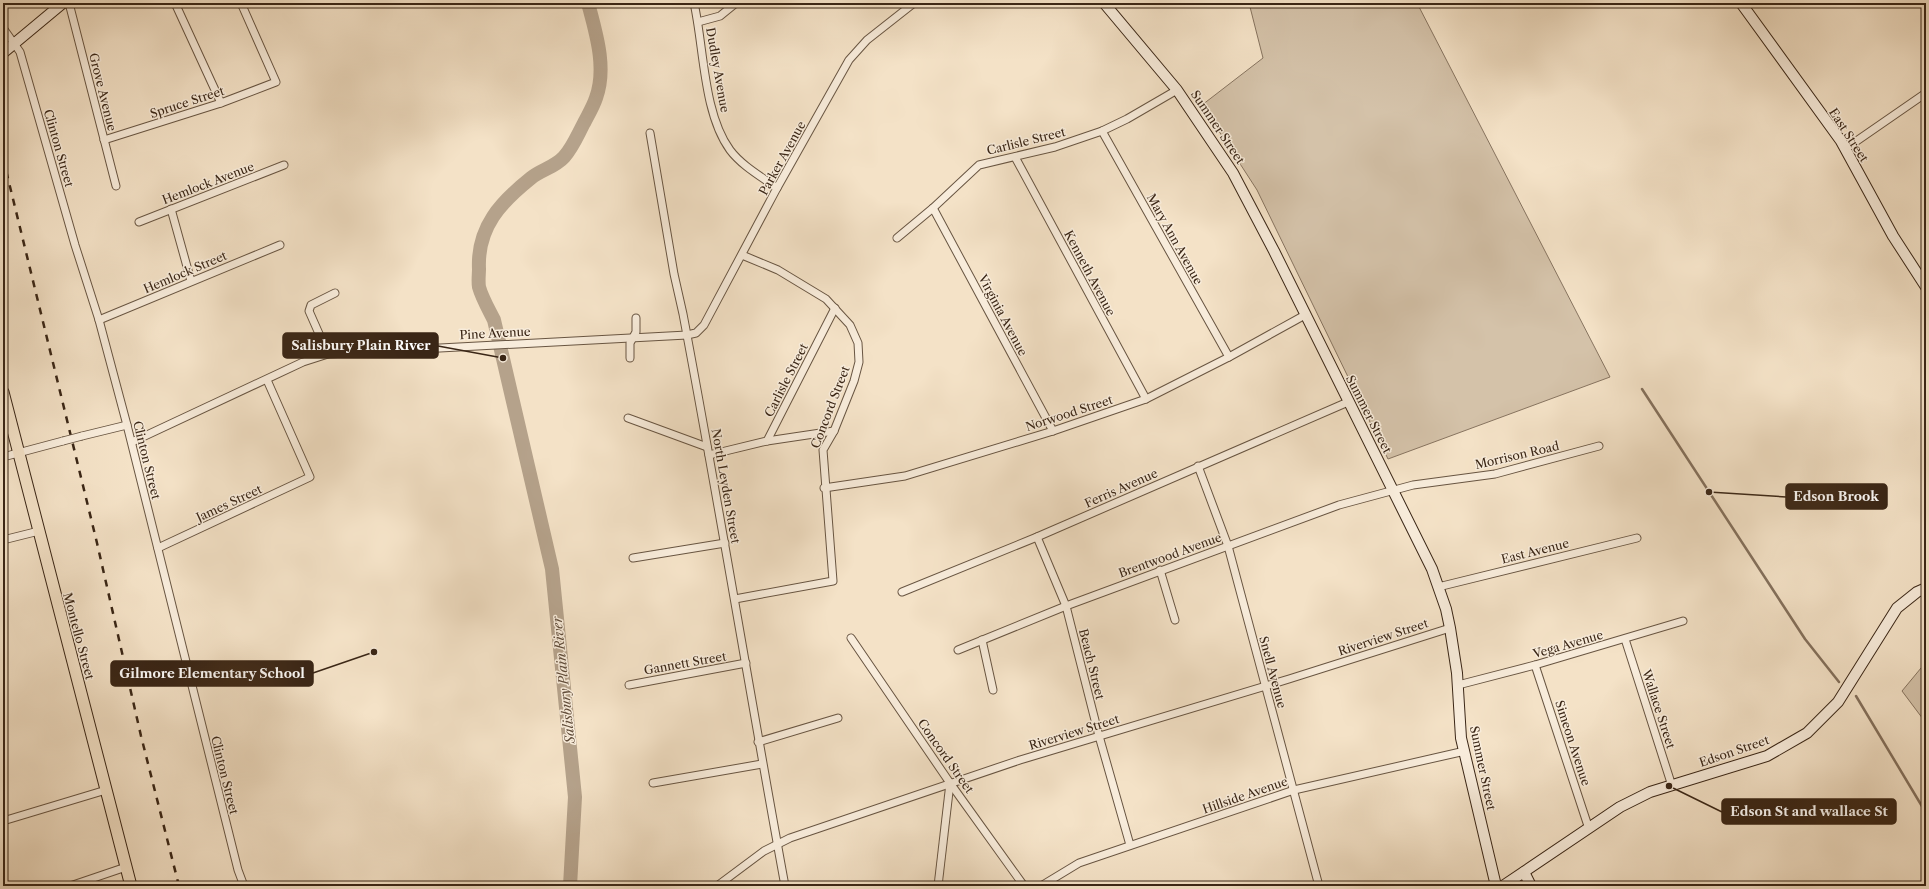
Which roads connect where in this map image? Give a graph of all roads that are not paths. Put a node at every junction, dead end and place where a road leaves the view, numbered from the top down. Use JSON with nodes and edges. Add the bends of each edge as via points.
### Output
{"nodes":[{"id":1,"x":63,"y":3,"type":"edge"},
{"id":2,"x":69,"y":3,"type":"edge"},
{"id":3,"x":175,"y":3,"type":"edge"},
{"id":4,"x":241,"y":3,"type":"edge"},
{"id":5,"x":694,"y":3,"type":"edge"},
{"id":6,"x":736,"y":3,"type":"edge"},
{"id":7,"x":914,"y":3,"type":"edge"},
{"id":8,"x":1104,"y":3,"type":"edge"},
{"id":9,"x":1741,"y":3,"type":"edge"},
{"id":10,"x":698,"y":22,"type":"junction"},
{"id":11,"x":3,"y":28,"type":"edge"},
{"id":12,"x":14,"y":44,"type":"junction"},
{"id":13,"x":3,"y":53,"type":"edge"},
{"id":14,"x":1177,"y":90,"type":"junction"},
{"id":15,"x":1926,"y":92,"type":"edge"},
{"id":16,"x":221,"y":103,"type":"junction"},
{"id":17,"x":1102,"y":131,"type":"junction"},
{"id":18,"x":650,"y":133,"type":"dead end"},
{"id":19,"x":104,"y":140,"type":"junction"},
{"id":20,"x":1845,"y":149,"type":"junction"},
{"id":21,"x":1015,"y":157,"type":"junction"},
{"id":22,"x":284,"y":165,"type":"dead end"},
{"id":23,"x":116,"y":186,"type":"dead end"},
{"id":24,"x":778,"y":188,"type":"junction"},
{"id":25,"x":933,"y":208,"type":"junction"},
{"id":26,"x":171,"y":209,"type":"junction"},
{"id":27,"x":139,"y":222,"type":"dead end"},
{"id":28,"x":897,"y":238,"type":"dead end"},
{"id":29,"x":280,"y":245,"type":"dead end"},
{"id":30,"x":742,"y":255,"type":"junction"},
{"id":31,"x":191,"y":281,"type":"junction"},
{"id":32,"x":1926,"y":287,"type":"edge"},
{"id":33,"x":335,"y":293,"type":"dead end"},
{"id":34,"x":835,"y":308,"type":"junction"},
{"id":35,"x":1305,"y":315,"type":"junction"},
{"id":36,"x":636,"y":318,"type":"dead end"},
{"id":37,"x":99,"y":320,"type":"junction"},
{"id":38,"x":687,"y":335,"type":"junction"},
{"id":39,"x":633,"y":338,"type":"junction"},
{"id":40,"x":328,"y":354,"type":"junction"},
{"id":41,"x":1229,"y":357,"type":"junction"},
{"id":42,"x":630,"y":358,"type":"dead end"},
{"id":43,"x":267,"y":380,"type":"junction"},
{"id":44,"x":3,"y":392,"type":"edge"},
{"id":45,"x":1146,"y":399,"type":"junction"},
{"id":46,"x":1348,"y":402,"type":"junction"},
{"id":47,"x":628,"y":418,"type":"dead end"},
{"id":48,"x":127,"y":425,"type":"junction"},
{"id":49,"x":834,"y":431,"type":"junction"},
{"id":50,"x":1053,"y":431,"type":"junction"},
{"id":51,"x":767,"y":441,"type":"junction"},
{"id":52,"x":132,"y":442,"type":"junction"},
{"id":53,"x":1599,"y":446,"type":"dead end"},
{"id":54,"x":707,"y":447,"type":"junction"},
{"id":55,"x":18,"y":452,"type":"junction"},
{"id":56,"x":709,"y":455,"type":"junction"},
{"id":57,"x":3,"y":457,"type":"edge"},
{"id":58,"x":1198,"y":466,"type":"junction"},
{"id":59,"x":824,"y":488,"type":"junction"},
{"id":60,"x":1393,"y":490,"type":"junction"},
{"id":61,"x":39,"y":531,"type":"junction"},
{"id":62,"x":1038,"y":537,"type":"junction"},
{"id":63,"x":1637,"y":538,"type":"dead end"},
{"id":64,"x":3,"y":540,"type":"edge"},
{"id":65,"x":725,"y":543,"type":"junction"},
{"id":66,"x":1228,"y":546,"type":"junction"},
{"id":67,"x":158,"y":548,"type":"junction"},
{"id":68,"x":633,"y":558,"type":"dead end"},
{"id":69,"x":1160,"y":570,"type":"junction"},
{"id":70,"x":1438,"y":587,"type":"junction"},
{"id":71,"x":1926,"y":588,"type":"edge"},
{"id":72,"x":902,"y":592,"type":"dead end"},
{"id":73,"x":735,"y":599,"type":"junction"},
{"id":74,"x":1066,"y":606,"type":"junction"},
{"id":75,"x":1175,"y":620,"type":"dead end"},
{"id":76,"x":1683,"y":621,"type":"dead end"},
{"id":77,"x":1450,"y":628,"type":"junction"},
{"id":78,"x":851,"y":638,"type":"dead end"},
{"id":79,"x":1625,"y":639,"type":"junction"},
{"id":80,"x":982,"y":640,"type":"junction"},
{"id":81,"x":958,"y":650,"type":"dead end"},
{"id":82,"x":746,"y":663,"type":"junction"},
{"id":83,"x":1535,"y":665,"type":"junction"},
{"id":84,"x":629,"y":685,"type":"dead end"},
{"id":85,"x":1458,"y":685,"type":"junction"},
{"id":86,"x":1265,"y":686,"type":"junction"},
{"id":87,"x":993,"y":690,"type":"dead end"},
{"id":88,"x":838,"y":718,"type":"dead end"},
{"id":89,"x":1099,"y":736,"type":"junction"},
{"id":90,"x":758,"y":742,"type":"junction"},
{"id":91,"x":1464,"y":751,"type":"junction"},
{"id":92,"x":762,"y":764,"type":"junction"},
{"id":93,"x":653,"y":783,"type":"dead end"},
{"id":94,"x":950,"y":783,"type":"junction"},
{"id":95,"x":1672,"y":786,"type":"junction"},
{"id":96,"x":106,"y":790,"type":"junction"},
{"id":97,"x":1294,"y":790,"type":"junction"},
{"id":98,"x":3,"y":821,"type":"edge"},
{"id":99,"x":1590,"y":829,"type":"junction"},
{"id":100,"x":777,"y":843,"type":"junction"},
{"id":101,"x":1130,"y":845,"type":"junction"},
{"id":102,"x":126,"y":867,"type":"junction"},
{"id":103,"x":1524,"y":872,"type":"junction"},
{"id":104,"x":70,"y":886,"type":"edge"},
{"id":105,"x":131,"y":886,"type":"edge"},
{"id":106,"x":244,"y":886,"type":"edge"},
{"id":107,"x":717,"y":886,"type":"edge"},
{"id":108,"x":785,"y":886,"type":"edge"},
{"id":109,"x":938,"y":886,"type":"edge"},
{"id":110,"x":1024,"y":886,"type":"edge"},
{"id":111,"x":1041,"y":886,"type":"edge"},
{"id":112,"x":1319,"y":886,"type":"edge"},
{"id":113,"x":1496,"y":886,"type":"edge"},
{"id":114,"x":1503,"y":886,"type":"edge"},
{"id":115,"x":1531,"y":886,"type":"edge"}],
"edges":[{"from":1,"to":12,"type":"street"},
{"from":2,"to":19,"type":"street","name":"Grove Avenue"},
{"from":3,"to":16,"type":"street"},
{"from":4,"to":16,"type":"street","name":"Spruce Street","via":[[276,82]]},
{"from":5,"to":10,"type":"street","name":"Dudley Avenue"},
{"from":6,"to":10,"type":"street","via":[[720,16]]},
{"from":7,"to":24,"type":"street","name":"Parker Avenue","via":[[867,40],[849,60]]},
{"from":8,"to":14,"type":"street","name":"Summer Street"},
{"from":9,"to":20,"type":"street","name":"East Street"},
{"from":10,"to":24,"type":"street","name":"Dudley Avenue","via":[[703,63],[721,134],[737,158]]},
{"from":11,"to":12,"type":"street","name":"Clinton Street"},
{"from":12,"to":13,"type":"street"},
{"from":12,"to":37,"type":"street","name":"Clinton Street","via":[[20,52],[25,68]]},
{"from":14,"to":17,"type":"street","name":"Carlisle Street"},
{"from":14,"to":35,"type":"street","name":"Summer Street","via":[[1234,173]]},
{"from":15,"to":20,"type":"street"},
{"from":16,"to":19,"type":"street","name":"Spruce Street"},
{"from":17,"to":21,"type":"street","name":"Carlisle Street"},
{"from":17,"to":41,"type":"street","name":"Mary Ann Avenue"},
{"from":18,"to":38,"type":"street","name":"North Leyden Street"},
{"from":19,"to":23,"type":"street","name":"Grove Avenue"},
{"from":20,"to":32,"type":"street","name":"East Street","via":[[1893,236]]},
{"from":21,"to":25,"type":"street","name":"Carlisle Street","via":[[979,164]]},
{"from":21,"to":45,"type":"street","name":"Kenneth Avenue"},
{"from":22,"to":26,"type":"street","name":"Hemlock Avenue"},
{"from":24,"to":30,"type":"street","name":"Parker Avenue"},
{"from":25,"to":28,"type":"street","name":"Carlisle Street"},
{"from":25,"to":50,"type":"street","name":"Virginia Avenue"},
{"from":26,"to":27,"type":"street","name":"Hemlock Avenue"},
{"from":26,"to":31,"type":"street"},
{"from":29,"to":31,"type":"street","name":"Hemlock Street"},
{"from":30,"to":34,"type":"street","name":"Concord Street","via":[[788,276],[820,295]]},
{"from":30,"to":38,"type":"street","name":"Parker Avenue","via":[[704,324],[696,333]]},
{"from":31,"to":37,"type":"street","name":"Hemlock Street"},
{"from":33,"to":40,"type":"street","via":[[311,305],[309,311]]},
{"from":34,"to":49,"type":"street","name":"Concord Street","via":[[853,330],[859,356],[854,381]]},
{"from":34,"to":51,"type":"street","name":"Carlisle Street"},
{"from":35,"to":41,"type":"street","name":"Norwood Street"},
{"from":35,"to":46,"type":"street","name":"Summer Street"},
{"from":36,"to":39,"type":"street","via":[[636,332]]},
{"from":37,"to":48,"type":"street","name":"Clinton Street"},
{"from":38,"to":39,"type":"street","name":"Pine Avenue"},
{"from":38,"to":54,"type":"street","name":"North Leyden Street"},
{"from":39,"to":40,"type":"street","name":"Pine Avenue"},
{"from":39,"to":42,"type":"street","via":[[630,343]]},
{"from":40,"to":43,"type":"street","name":"Pine Avenue"},
{"from":41,"to":45,"type":"street","name":"Norwood Street"},
{"from":43,"to":52,"type":"street","name":"Pine Avenue"},
{"from":43,"to":67,"type":"street","name":"James Street","via":[[310,477]]},
{"from":44,"to":55,"type":"main road","name":"Montello Street"},
{"from":45,"to":50,"type":"street","name":"Norwood Street"},
{"from":46,"to":58,"type":"street","name":"Ferris Avenue"},
{"from":46,"to":60,"type":"street","name":"Summer Street"},
{"from":47,"to":54,"type":"street"},
{"from":48,"to":52,"type":"street","name":"Clinton Street"},
{"from":48,"to":55,"type":"street","bridge":true},
{"from":49,"to":51,"type":"street"},
{"from":49,"to":59,"type":"street","name":"Concord Street","via":[[822,450]]},
{"from":50,"to":59,"type":"street","name":"Norwood Street","via":[[905,476]]},
{"from":51,"to":56,"type":"street"},
{"from":52,"to":67,"type":"street","name":"Clinton Street"},
{"from":53,"to":60,"type":"street","name":"Morrison Road","via":[[1494,474]]},
{"from":54,"to":56,"type":"street","name":"North Leyden Street"},
{"from":55,"to":57,"type":"street"},
{"from":55,"to":61,"type":"main road","name":"Montello Street"},
{"from":56,"to":65,"type":"street","name":"North Leyden Street"},
{"from":58,"to":62,"type":"street","name":"Ferris Avenue"},
{"from":58,"to":66,"type":"street","name":"Snell Avenue"},
{"from":59,"to":73,"type":"street","name":"Concord Street","via":[[833,581]]},
{"from":60,"to":66,"type":"street","name":"Brentwood Avenue","via":[[1313,514]]},
{"from":60,"to":70,"type":"street","name":"Summer Street","via":[[1432,569]]},
{"from":61,"to":64,"type":"street"},
{"from":61,"to":96,"type":"main road","name":"Montello Street"},
{"from":62,"to":72,"type":"street","name":"Ferris Avenue"},
{"from":62,"to":74,"type":"street","name":"Beach Street"},
{"from":63,"to":70,"type":"street","name":"East Avenue"},
{"from":65,"to":68,"type":"street"},
{"from":65,"to":73,"type":"street","name":"North Leyden Street"},
{"from":66,"to":69,"type":"street","name":"Brentwood Avenue"},
{"from":66,"to":86,"type":"street","name":"Snell Avenue"},
{"from":67,"to":106,"type":"street","name":"Clinton Street"},
{"from":69,"to":74,"type":"street","name":"Brentwood Avenue"},
{"from":69,"to":75,"type":"street"},
{"from":70,"to":77,"type":"street","name":"Summer Street"},
{"from":71,"to":95,"type":"street","name":"Edson Street","via":[[1897,608],[1838,702],[1807,733],[1767,756]]},
{"from":73,"to":82,"type":"street","name":"North Leyden Street"},
{"from":74,"to":80,"type":"street","name":"Brentwood Avenue"},
{"from":74,"to":89,"type":"street","name":"Beach Street"},
{"from":76,"to":79,"type":"street","name":"Vega Avenue"},
{"from":77,"to":85,"type":"street","name":"Summer Street"},
{"from":77,"to":86,"type":"street","name":"Riverview Street"},
{"from":78,"to":94,"type":"street","name":"Concord Street"},
{"from":79,"to":83,"type":"street","name":"Vega Avenue"},
{"from":79,"to":95,"type":"street","name":"Wallace Street"},
{"from":80,"to":81,"type":"street","name":"Brentwood Avenue"},
{"from":80,"to":87,"type":"street"},
{"from":82,"to":84,"type":"street","name":"Gannett Street"},
{"from":82,"to":90,"type":"street","name":"North Leyden Street"},
{"from":83,"to":85,"type":"street","name":"Vega Avenue"},
{"from":83,"to":99,"type":"street","name":"Simeon Avenue"},
{"from":85,"to":91,"type":"street","name":"Summer Street"},
{"from":86,"to":89,"type":"street","name":"Riverview Street"},
{"from":86,"to":97,"type":"street","name":"Snell Avenue"},
{"from":88,"to":90,"type":"street"},
{"from":89,"to":94,"type":"street","name":"Riverview Street"},
{"from":89,"to":101,"type":"street","name":"Beach Street"},
{"from":90,"to":92,"type":"street","name":"North Leyden Street"},
{"from":91,"to":97,"type":"street","name":"Hillside Avenue"},
{"from":91,"to":113,"type":"street","name":"Summer Street"},
{"from":92,"to":93,"type":"street"},
{"from":92,"to":100,"type":"street","name":"North Leyden Street"},
{"from":94,"to":100,"type":"street","name":"Riverview Street"},
{"from":94,"to":109,"type":"street"},
{"from":94,"to":110,"type":"street","name":"Concord Street"},
{"from":95,"to":99,"type":"street","name":"Edson Street","via":[[1650,792],[1620,808]]},
{"from":96,"to":98,"type":"street"},
{"from":96,"to":102,"type":"main road","name":"Montello Street"},
{"from":97,"to":101,"type":"street","name":"Hillside Avenue"},
{"from":97,"to":112,"type":"street","name":"Snell Avenue"},
{"from":99,"to":103,"type":"street","name":"Edson Street"},
{"from":100,"to":107,"type":"street","name":"Riverview Street"},
{"from":100,"to":108,"type":"street","name":"North Leyden Street"},
{"from":101,"to":111,"type":"street","name":"Hillside Avenue","via":[[1079,864]]},
{"from":102,"to":104,"type":"street"},
{"from":102,"to":105,"type":"main road","name":"Montello Street"},
{"from":103,"to":114,"type":"street"},
{"from":103,"to":115,"type":"street"}]}
